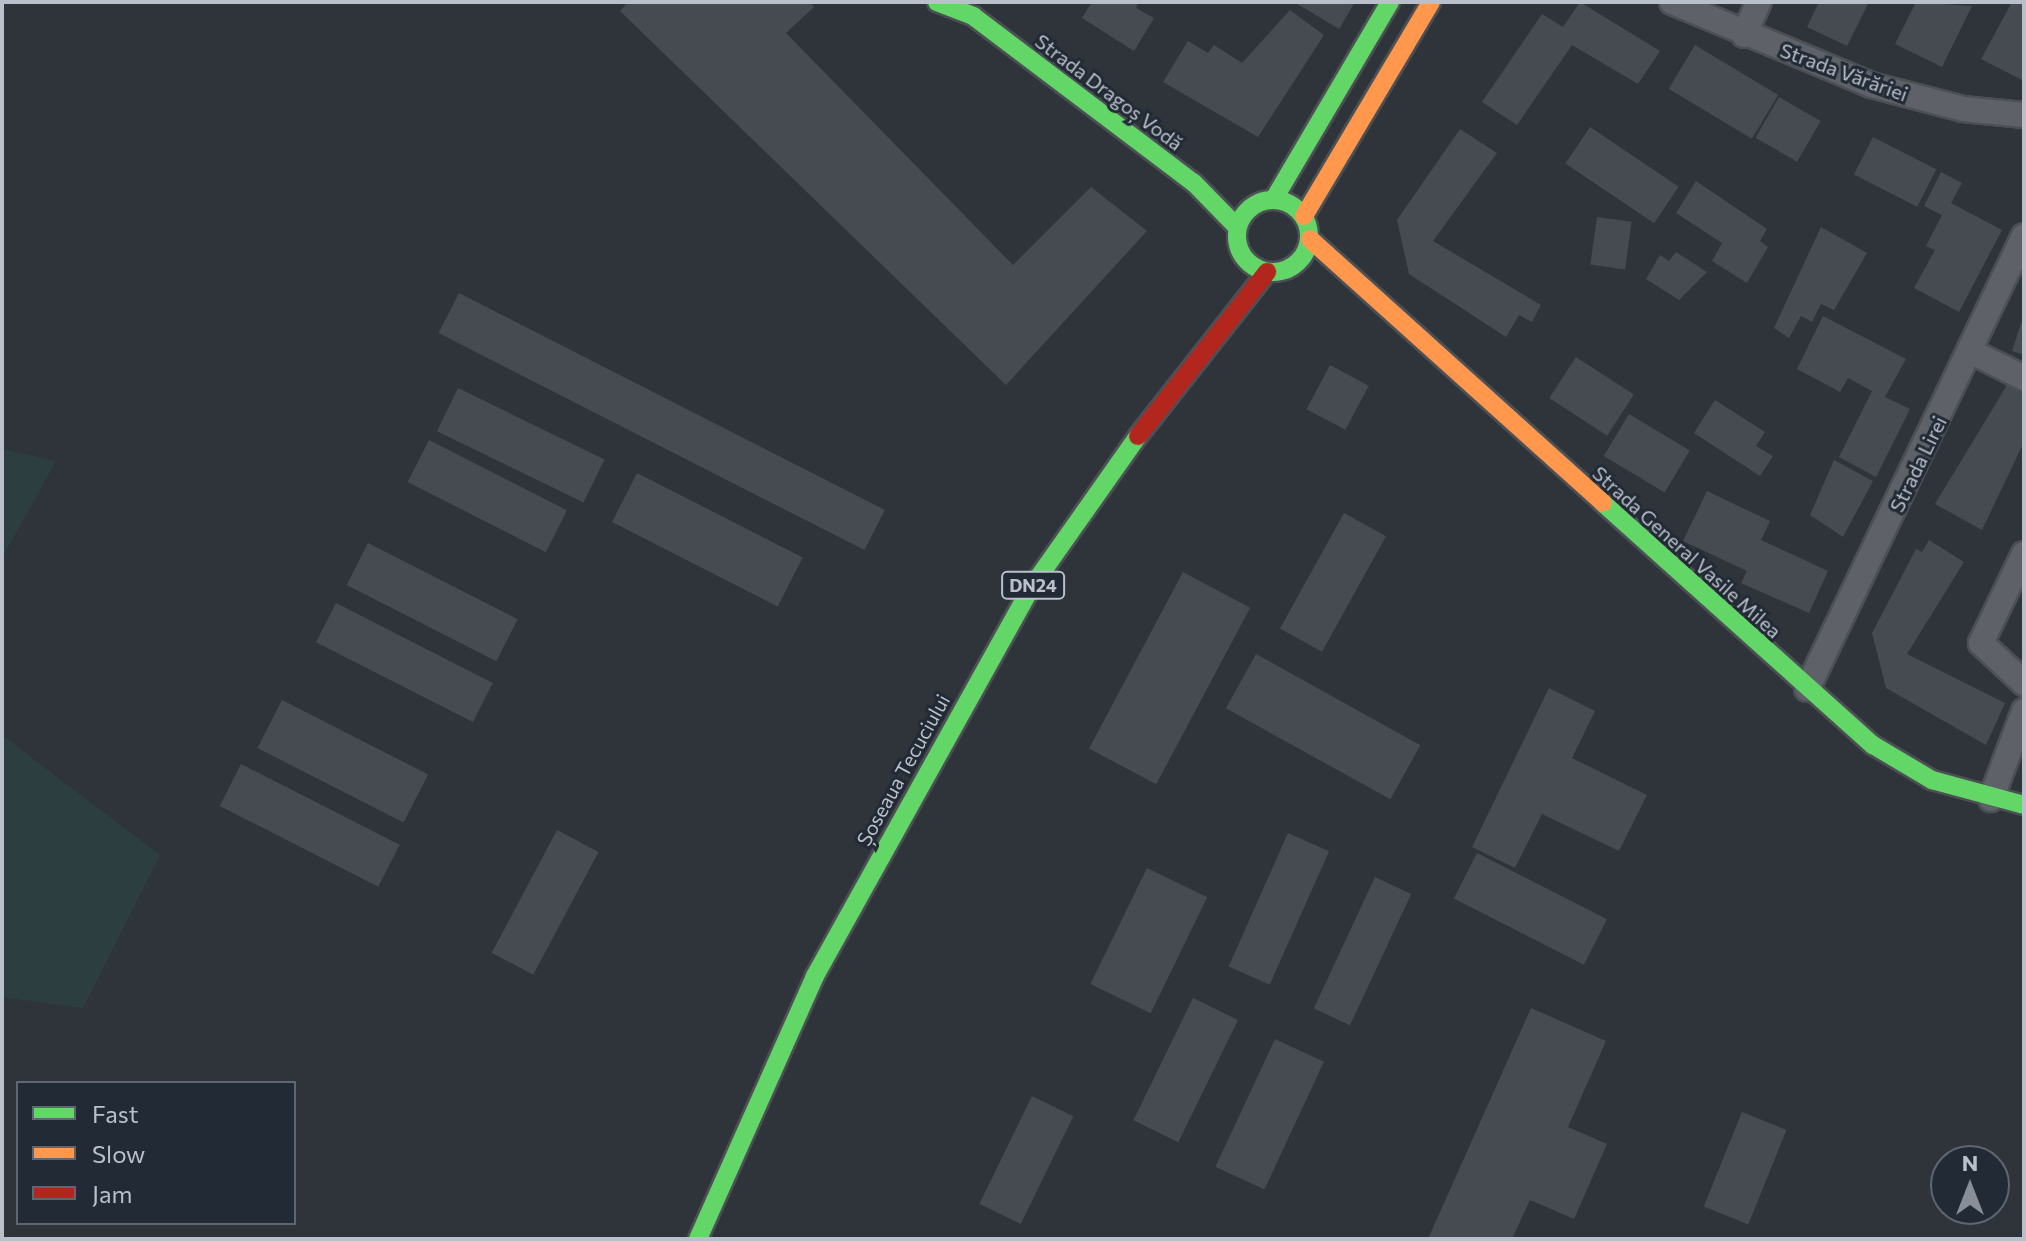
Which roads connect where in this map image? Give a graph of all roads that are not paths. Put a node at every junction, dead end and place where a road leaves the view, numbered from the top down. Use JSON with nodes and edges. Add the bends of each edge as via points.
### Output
{"nodes":[{"id":1,"x":937,"y":2,"type":"edge"},
{"id":2,"x":1390,"y":2,"type":"edge"},
{"id":3,"x":1431,"y":2,"type":"edge"},
{"id":4,"x":1672,"y":2,"type":"edge"},
{"id":5,"x":1759,"y":2,"type":"edge"},
{"id":6,"x":976,"y":9,"type":"edge"},
{"id":7,"x":1744,"y":35,"type":"junction"},
{"id":8,"x":2024,"y":115,"type":"edge"},
{"id":9,"x":1194,"y":183,"type":"junction"},
{"id":10,"x":1274,"y":199,"type":"junction"},
{"id":11,"x":1251,"y":207,"type":"junction"},
{"id":12,"x":1304,"y":216,"type":"junction"},
{"id":13,"x":1237,"y":227,"type":"junction"},
{"id":14,"x":2024,"y":236,"type":"edge"},
{"id":15,"x":1310,"y":239,"type":"junction"},
{"id":16,"x":1246,"y":261,"type":"junction"},
{"id":17,"x":1297,"y":263,"type":"junction"},
{"id":18,"x":1267,"y":272,"type":"junction"},
{"id":19,"x":1350,"y":282,"type":"junction"},
{"id":20,"x":1198,"y":351,"type":"junction"},
{"id":21,"x":1972,"y":352,"type":"junction"},
{"id":22,"x":2024,"y":378,"type":"edge"},
{"id":23,"x":2024,"y":554,"type":"edge"},
{"id":24,"x":2024,"y":683,"type":"edge"},
{"id":25,"x":1807,"y":689,"type":"junction"},
{"id":26,"x":2024,"y":711,"type":"edge"},
{"id":27,"x":1991,"y":799,"type":"junction"},
{"id":28,"x":2024,"y":805,"type":"edge"},
{"id":29,"x":698,"y":1239,"type":"edge"}],
"edges":[{"from":1,"to":6,"type":"main road","name":"Strada Dragoș Vodă"},
{"from":2,"to":10,"type":"main road"},
{"from":3,"to":12,"type":"main road"},
{"from":4,"to":7,"type":"street","name":"Strada Vărăriei"},
{"from":5,"to":7,"type":"street"},
{"from":6,"to":9,"type":"main road","name":"Strada Dragoș Vodă"},
{"from":7,"to":8,"type":"street","name":"Strada Vărăriei","via":[[1930,102]]},
{"from":9,"to":11,"type":"main road","name":"Strada Dragoș Vodă"},
{"from":9,"to":13,"type":"main road","name":"Strada Dragoș Vodă"},
{"from":10,"to":11,"type":"main road"},
{"from":10,"to":12,"type":"main road"},
{"from":11,"to":13,"type":"main road"},
{"from":12,"to":15,"type":"main road"},
{"from":13,"to":16,"type":"main road"},
{"from":14,"to":21,"type":"street","name":"Strada Lirei"},
{"from":15,"to":17,"type":"main road"},
{"from":15,"to":19,"type":"main road","name":"Strada General Vasile Milea"},
{"from":16,"to":18,"type":"main road"},
{"from":16,"to":20,"type":"main road","name":"Șoseaua Tecuciului","number":"DN24"},
{"from":17,"to":18,"type":"main road"},
{"from":17,"to":19,"type":"main road","name":"Strada General Vasile Milea"},
{"from":18,"to":20,"type":"main road","name":"Șoseaua Tecuciului","number":"DN24"},
{"from":19,"to":25,"type":"main road","name":"Strada General Vasile Milea"},
{"from":20,"to":29,"type":"main road","name":"Șoseaua Tecuciului","number":"DN24","via":[[1033,585],[815,976]]},
{"from":21,"to":22,"type":"street"},
{"from":21,"to":25,"type":"street","name":"Strada Lirei"},
{"from":23,"to":24,"type":"street","via":[[1981,643]]},
{"from":25,"to":27,"type":"main road","name":"Strada General Vasile Milea","via":[[1904,767]]},
{"from":26,"to":27,"type":"street"},
{"from":27,"to":28,"type":"main road","name":"Strada General Vasile Milea"}]}
